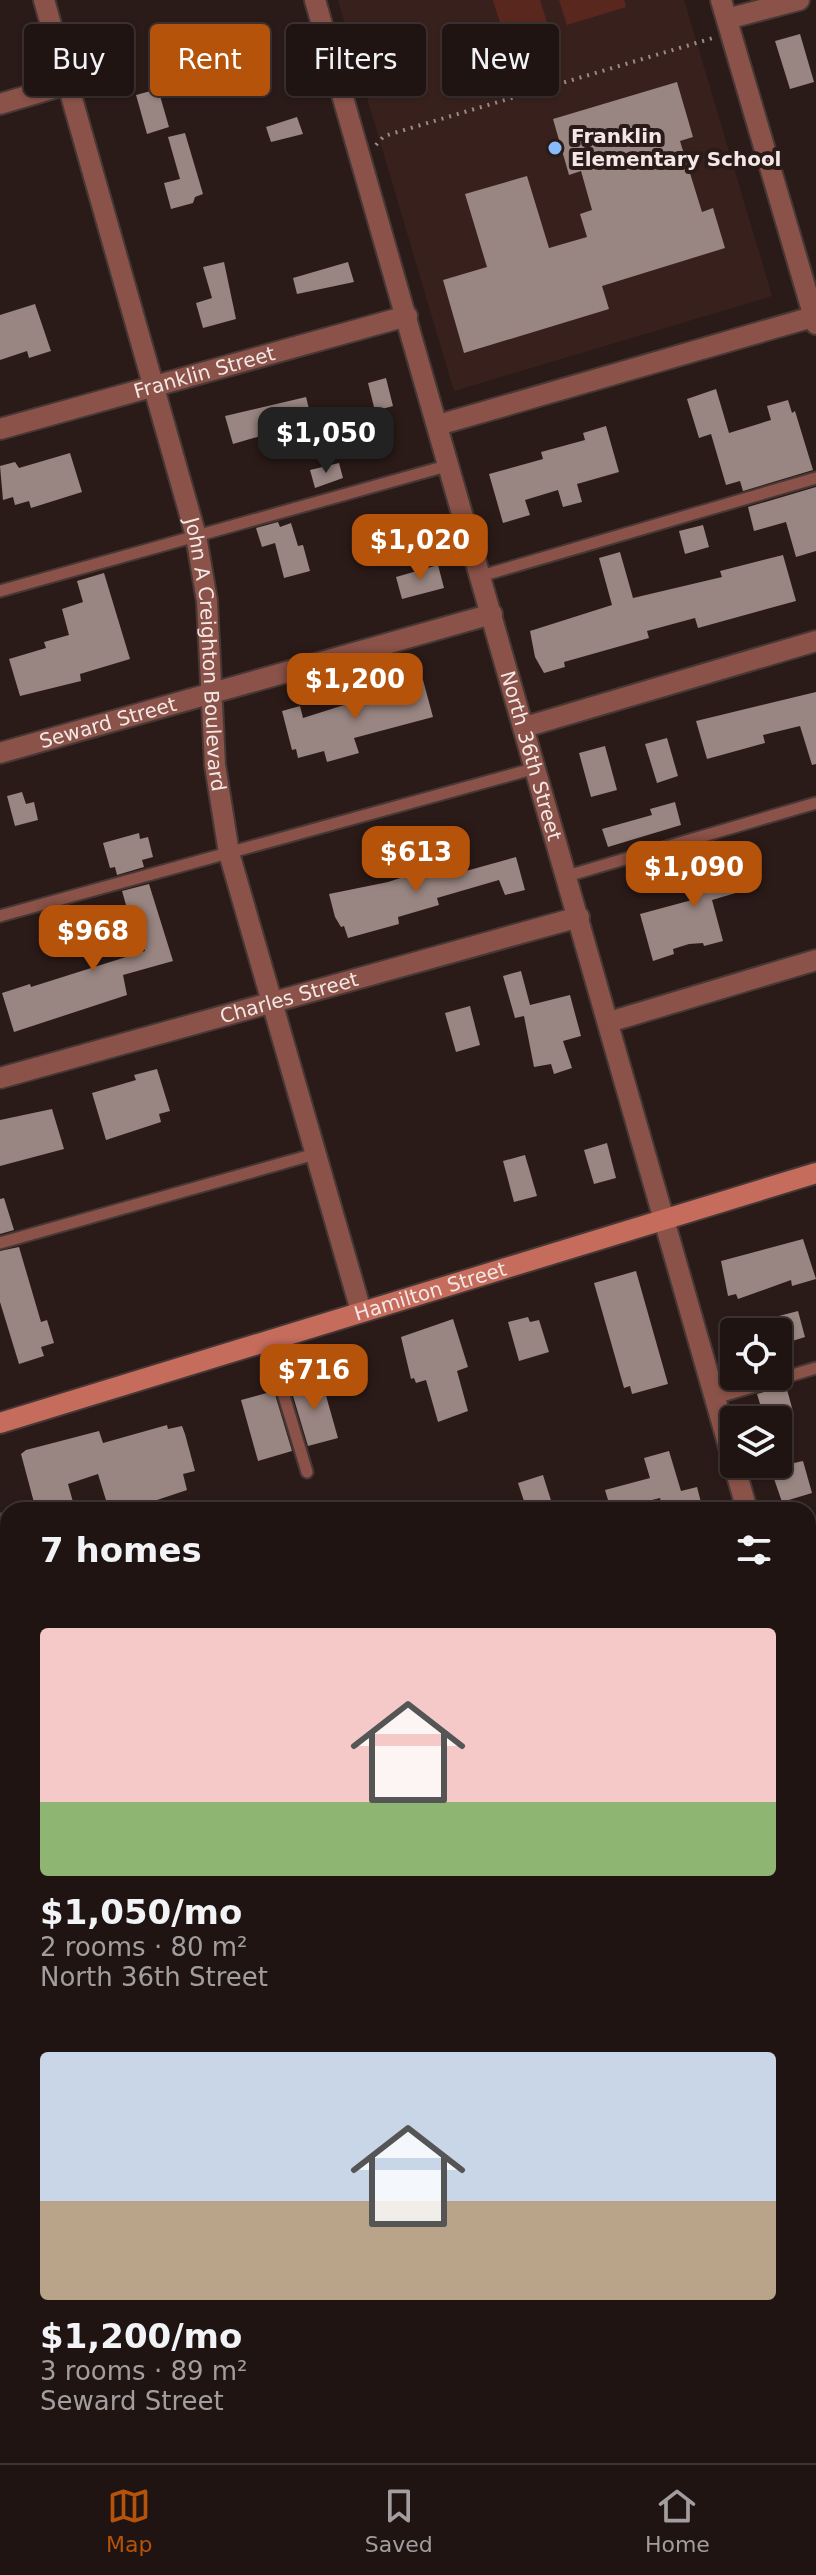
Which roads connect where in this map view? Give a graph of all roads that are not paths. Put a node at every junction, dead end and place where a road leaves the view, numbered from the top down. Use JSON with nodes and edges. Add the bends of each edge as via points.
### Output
{"nodes":[{"id":1,"x":44,"y":0,"type":"edge"},
{"id":2,"x":315,"y":0,"type":"edge"},
{"id":3,"x":799,"y":0,"type":"edge"},
{"id":4,"x":724,"y":10,"type":"edge"},
{"id":5,"x":51,"y":24,"type":"edge"},
{"id":6,"x":27,"y":96,"type":"edge"},
{"id":7,"x":71,"y":96,"type":"edge"},
{"id":8,"x":0,"y":104,"type":"edge"},
{"id":9,"x":407,"y":316,"type":"junction"},
{"id":10,"x":815,"y":319,"type":"edge"},
{"id":11,"x":155,"y":386,"type":"junction"},
{"id":12,"x":438,"y":425,"type":"junction"},
{"id":13,"x":0,"y":429,"type":"edge"},
{"id":14,"x":450,"y":465,"type":"junction"},
{"id":15,"x":816,"y":478,"type":"edge"},
{"id":16,"x":196,"y":536,"type":"junction"},
{"id":17,"x":481,"y":576,"type":"junction"},
{"id":18,"x":0,"y":591,"type":"edge"},
{"id":19,"x":492,"y":614,"type":"junction"},
{"id":20,"x":816,"y":641,"type":"edge"},
{"id":21,"x":211,"y":693,"type":"junction"},
{"id":22,"x":525,"y":727,"type":"junction"},
{"id":23,"x":0,"y":753,"type":"edge"},
{"id":24,"x":536,"y":768,"type":"junction"},
{"id":25,"x":816,"y":803,"type":"edge"},
{"id":26,"x":229,"y":853,"type":"junction"},
{"id":27,"x":567,"y":876,"type":"junction"},
{"id":28,"x":0,"y":916,"type":"edge"},
{"id":29,"x":579,"y":917,"type":"junction"},
{"id":30,"x":816,"y":960,"type":"edge"},
{"id":31,"x":271,"y":1003,"type":"junction"},
{"id":32,"x":609,"y":1022,"type":"junction"},
{"id":33,"x":0,"y":1078,"type":"edge"},
{"id":34,"x":315,"y":1154,"type":"junction"},
{"id":35,"x":816,"y":1173,"type":"edge"},
{"id":36,"x":664,"y":1218,"type":"junction"},
{"id":37,"x":0,"y":1243,"type":"edge"},
{"id":38,"x":361,"y":1311,"type":"junction"},
{"id":39,"x":267,"y":1340,"type":"junction"},
{"id":40,"x":816,"y":1368,"type":"edge"},
{"id":41,"x":715,"y":1398,"type":"junction"},
{"id":42,"x":1,"y":1419,"type":"edge"},
{"id":43,"x":307,"y":1472,"type":"dead end"},
{"id":44,"x":745,"y":1502,"type":"edge"}],
"edges":[{"from":1,"to":5,"type":"street","name":"John A Creighton Boulevard"},
{"from":2,"to":9,"type":"street","name":"North 36th Street"},
{"from":3,"to":4,"type":"street"},
{"from":4,"to":10,"type":"street"},
{"from":6,"to":8,"type":"street"},
{"from":7,"to":11,"type":"street","name":"John A Creighton Boulevard"},
{"from":9,"to":11,"type":"street","name":"Franklin Street"},
{"from":9,"to":12,"type":"street","name":"North 36th Street"},
{"from":10,"to":12,"type":"street"},
{"from":11,"to":13,"type":"street","name":"Franklin Street"},
{"from":11,"to":16,"type":"street","name":"John A Creighton Boulevard"},
{"from":12,"to":14,"type":"street","name":"North 36th Street"},
{"from":14,"to":16,"type":"lane"},
{"from":14,"to":17,"type":"street","name":"North 36th Street"},
{"from":15,"to":17,"type":"lane"},
{"from":16,"to":18,"type":"lane"},
{"from":16,"to":21,"type":"street","name":"John A Creighton Boulevard","via":[[207,601]]},
{"from":17,"to":19,"type":"street","name":"North 36th Street"},
{"from":19,"to":21,"type":"street","name":"Seward Street"},
{"from":19,"to":22,"type":"street","name":"North 36th Street"},
{"from":20,"to":22,"type":"street"},
{"from":21,"to":23,"type":"street","name":"Seward Street"},
{"from":21,"to":26,"type":"street","name":"John A Creighton Boulevard","via":[[215,765]]},
{"from":22,"to":24,"type":"street","name":"North 36th Street"},
{"from":24,"to":26,"type":"lane"},
{"from":24,"to":27,"type":"street","name":"North 36th Street"},
{"from":25,"to":27,"type":"lane"},
{"from":26,"to":28,"type":"lane"},
{"from":26,"to":31,"type":"street","name":"John A Creighton Boulevard"},
{"from":27,"to":29,"type":"street","name":"North 36th Street"},
{"from":29,"to":31,"type":"street","name":"Charles Street"},
{"from":29,"to":32,"type":"street","name":"North 36th Street"},
{"from":30,"to":32,"type":"street"},
{"from":31,"to":33,"type":"street","name":"Charles Street"},
{"from":31,"to":34,"type":"street","name":"John A Creighton Boulevard"},
{"from":32,"to":36,"type":"street","name":"North 36th Street"},
{"from":34,"to":37,"type":"lane"},
{"from":34,"to":38,"type":"street","name":"John A Creighton Boulevard"},
{"from":35,"to":36,"type":"main road","name":"Hamilton Street"},
{"from":36,"to":38,"type":"main road","name":"Hamilton Street"},
{"from":36,"to":41,"type":"street","name":"North 36th Street"},
{"from":38,"to":39,"type":"main road","name":"Hamilton Street"},
{"from":39,"to":42,"type":"main road","name":"Hamilton Street"},
{"from":39,"to":43,"type":"lane"},
{"from":40,"to":41,"type":"lane"},
{"from":41,"to":44,"type":"street","name":"North 36th Street"}]}
